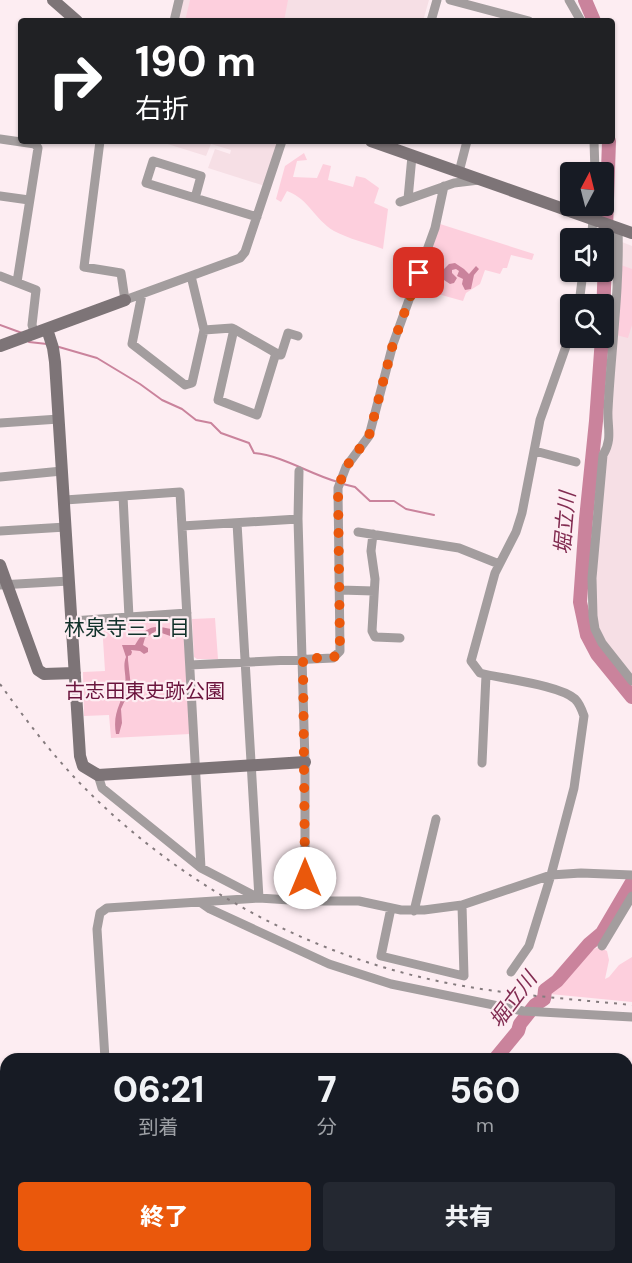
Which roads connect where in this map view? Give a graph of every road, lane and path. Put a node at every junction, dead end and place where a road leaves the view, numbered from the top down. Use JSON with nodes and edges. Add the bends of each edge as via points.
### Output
{"nodes":[{"id":1,"x":53,"y":0,"type":"edge"},
{"id":2,"x":179,"y":0,"type":"edge"},
{"id":3,"x":436,"y":0,"type":"edge"},
{"id":4,"x":450,"y":0,"type":"edge"},
{"id":5,"x":569,"y":0,"type":"edge"},
{"id":6,"x":500,"y":17,"type":"edge"},
{"id":7,"x":74,"y":18,"type":"edge"},
{"id":8,"x":175,"y":18,"type":"edge"},
{"id":9,"x":432,"y":18,"type":"edge"},
{"id":10,"x":579,"y":18,"type":"edge"},
{"id":11,"x":0,"y":139,"type":"edge"},
{"id":12,"x":18,"y":142,"type":"edge"},
{"id":13,"x":35,"y":144,"type":"edge"},
{"id":14,"x":100,"y":144,"type":"edge"},
{"id":15,"x":281,"y":144,"type":"edge"},
{"id":16,"x":466,"y":144,"type":"edge"},
{"id":17,"x":594,"y":144,"type":"edge"},
{"id":18,"x":398,"y":146,"type":"edge"},
{"id":19,"x":412,"y":156,"type":"junction"},
{"id":20,"x":595,"y":162,"type":"edge"},
{"id":21,"x":459,"y":172,"type":"junction"},
{"id":22,"x":482,"y":179,"type":"junction"},
{"id":23,"x":444,"y":186,"type":"junction"},
{"id":24,"x":0,"y":196,"type":"edge"},
{"id":25,"x":195,"y":198,"type":"junction"},
{"id":26,"x":29,"y":200,"type":"junction"},
{"id":27,"x":595,"y":216,"type":"edge"},
{"id":28,"x":257,"y":218,"type":"junction"},
{"id":29,"x":595,"y":220,"type":"junction"},
{"id":30,"x":593,"y":228,"type":"edge"},
{"id":31,"x":617,"y":228,"type":"junction"},
{"id":32,"x":632,"y":233,"type":"edge"},
{"id":33,"x":0,"y":276,"type":"edge"},
{"id":34,"x":191,"y":276,"type":"junction"},
{"id":35,"x":17,"y":282,"type":"junction"},
{"id":36,"x":142,"y":294,"type":"junction"},
{"id":37,"x":125,"y":300,"type":"junction"},
{"id":38,"x":234,"y":329,"type":"junction"},
{"id":39,"x":204,"y":330,"type":"junction"},
{"id":40,"x":41,"y":332,"type":"junction"},
{"id":41,"x":298,"y":336,"type":"dead end"},
{"id":42,"x":0,"y":346,"type":"edge"},
{"id":43,"x":565,"y":348,"type":"edge"},
{"id":44,"x":275,"y":355,"type":"junction"},
{"id":45,"x":59,"y":419,"type":"junction"},
{"id":46,"x":0,"y":423,"type":"edge"},
{"id":47,"x":535,"y":451,"type":"junction"},
{"id":48,"x":576,"y":462,"type":"dead end"},
{"id":49,"x":62,"y":471,"type":"junction"},
{"id":50,"x":299,"y":471,"type":"dead end"},
{"id":51,"x":0,"y":477,"type":"edge"},
{"id":52,"x":123,"y":496,"type":"junction"},
{"id":53,"x":64,"y":500,"type":"junction"},
{"id":54,"x":298,"y":519,"type":"junction"},
{"id":55,"x":237,"y":523,"type":"junction"},
{"id":56,"x":182,"y":526,"type":"junction"},
{"id":57,"x":66,"y":527,"type":"junction"},
{"id":58,"x":0,"y":531,"type":"edge"},
{"id":59,"x":358,"y":532,"type":"dead end"},
{"id":60,"x":373,"y":534,"type":"junction"},
{"id":61,"x":498,"y":564,"type":"junction"},
{"id":62,"x":0,"y":565,"type":"edge"},
{"id":63,"x":69,"y":581,"type":"junction"},
{"id":64,"x":4,"y":585,"type":"edge"},
{"id":65,"x":340,"y":590,"type":"junction"},
{"id":66,"x":374,"y":591,"type":"junction"},
{"id":67,"x":187,"y":613,"type":"junction"},
{"id":68,"x":129,"y":617,"type":"junction"},
{"id":69,"x":72,"y":621,"type":"junction"},
{"id":70,"x":400,"y":638,"type":"dead end"},
{"id":71,"x":303,"y":658,"type":"junction"},
{"id":72,"x":244,"y":662,"type":"junction"},
{"id":73,"x":190,"y":665,"type":"junction"},
{"id":74,"x":75,"y":674,"type":"junction"},
{"id":75,"x":486,"y":675,"type":"junction"},
{"id":76,"x":632,"y":681,"type":"edge"},
{"id":77,"x":305,"y":762,"type":"junction"},
{"id":78,"x":482,"y":763,"type":"dead end"},
{"id":79,"x":251,"y":765,"type":"junction"},
{"id":80,"x":196,"y":769,"type":"junction"},
{"id":81,"x":98,"y":775,"type":"junction"},
{"id":82,"x":436,"y":819,"type":"dead end"},
{"id":83,"x":201,"y":868,"type":"junction"},
{"id":84,"x":629,"y":874,"type":"edge"},
{"id":85,"x":551,"y":875,"type":"junction"},
{"id":86,"x":632,"y":896,"type":"edge"},
{"id":87,"x":259,"y":898,"type":"junction"},
{"id":88,"x":305,"y":901,"type":"junction"},
{"id":89,"x":200,"y":902,"type":"junction"},
{"id":90,"x":462,"y":905,"type":"junction"},
{"id":91,"x":391,"y":908,"type":"junction"},
{"id":92,"x":414,"y":911,"type":"junction"},
{"id":93,"x":602,"y":946,"type":"dead end"},
{"id":94,"x":510,"y":972,"type":"dead end"},
{"id":95,"x":632,"y":1017,"type":"edge"},
{"id":96,"x":105,"y":1053,"type":"edge"}],
"edges":[{"from":1,"to":7,"type":"street"},
{"from":2,"to":8,"type":"street"},
{"from":3,"to":9,"type":"street"},
{"from":4,"to":6,"type":"street"},
{"from":5,"to":10,"type":"street"},
{"from":11,"to":12,"type":"street"},
{"from":13,"to":26,"type":"street","via":[[38,148]]},
{"from":14,"to":37,"type":"street","via":[[84,267],[121,273]]},
{"from":15,"to":28,"type":"street","via":[[272,190]]},
{"from":16,"to":21,"type":"street"},
{"from":17,"to":20,"type":"street"},
{"from":18,"to":19,"type":"street"},
{"from":19,"to":21,"type":"street"},
{"from":19,"to":23,"type":"street","via":[[404,200]]},
{"from":21,"to":22,"type":"street"},
{"from":22,"to":23,"type":"street"},
{"from":22,"to":29,"type":"street"},
{"from":23,"to":65,"type":"street","via":[[435,228],[393,344],[369,436],[346,467],[338,488]]},
{"from":24,"to":26,"type":"street"},
{"from":25,"to":25,"type":"street","via":[[146,183],[153,161],[201,176]]},
{"from":25,"to":28,"type":"street"},
{"from":26,"to":35,"type":"street"},
{"from":27,"to":29,"type":"street"},
{"from":28,"to":34,"type":"street","via":[[246,252],[240,258]]},
{"from":29,"to":30,"type":"street"},
{"from":29,"to":31,"type":"street"},
{"from":31,"to":32,"type":"street"},
{"from":31,"to":76,"type":"street","via":[[610,433],[603,455],[591,599],[595,629],[602,643]]},
{"from":33,"to":35,"type":"street"},
{"from":34,"to":36,"type":"street"},
{"from":34,"to":39,"type":"street"},
{"from":35,"to":40,"type":"street","via":[[36,290],[32,325]]},
{"from":36,"to":37,"type":"street"},
{"from":36,"to":39,"type":"street","via":[[132,344],[185,385],[192,383]]},
{"from":37,"to":40,"type":"street"},
{"from":38,"to":39,"type":"street"},
{"from":38,"to":44,"type":"street"},
{"from":38,"to":44,"type":"street","via":[[218,400],[257,415]]},
{"from":40,"to":42,"type":"street"},
{"from":40,"to":45,"type":"street","via":[[54,355]]},
{"from":41,"to":44,"type":"street","via":[[288,333],[281,355]]},
{"from":43,"to":47,"type":"street","via":[[540,420]]},
{"from":45,"to":46,"type":"street"},
{"from":45,"to":49,"type":"street"},
{"from":47,"to":48,"type":"street"},
{"from":47,"to":61,"type":"street","via":[[516,532]]},
{"from":49,"to":51,"type":"street"},
{"from":49,"to":53,"type":"street"},
{"from":50,"to":54,"type":"street"},
{"from":52,"to":53,"type":"street"},
{"from":52,"to":56,"type":"street","via":[[180,492]]},
{"from":52,"to":68,"type":"street"},
{"from":53,"to":57,"type":"street"},
{"from":54,"to":55,"type":"street"},
{"from":54,"to":71,"type":"street"},
{"from":55,"to":56,"type":"street"},
{"from":55,"to":72,"type":"street"},
{"from":56,"to":67,"type":"street"},
{"from":57,"to":58,"type":"street"},
{"from":57,"to":63,"type":"street"},
{"from":59,"to":60,"type":"street"},
{"from":60,"to":61,"type":"street","via":[[459,548]]},
{"from":60,"to":66,"type":"street"},
{"from":61,"to":75,"type":"street","via":[[471,661],[476,670]]},
{"from":62,"to":64,"type":"street"},
{"from":63,"to":64,"type":"street"},
{"from":63,"to":69,"type":"street"},
{"from":64,"to":74,"type":"street","via":[[38,670],[44,674]]},
{"from":65,"to":66,"type":"street"},
{"from":65,"to":71,"type":"street","via":[[340,651],[333,658]]},
{"from":66,"to":70,"type":"street","via":[[375,637]]},
{"from":67,"to":68,"type":"street"},
{"from":67,"to":73,"type":"street"},
{"from":68,"to":69,"type":"street"},
{"from":69,"to":74,"type":"street"},
{"from":71,"to":72,"type":"street"},
{"from":71,"to":77,"type":"street"},
{"from":72,"to":73,"type":"street"},
{"from":72,"to":79,"type":"street"},
{"from":73,"to":80,"type":"street"},
{"from":74,"to":81,"type":"street","via":[[80,756],[83,766]]},
{"from":75,"to":78,"type":"street"},
{"from":75,"to":85,"type":"street","via":[[562,692],[581,706],[584,716],[574,788]]},
{"from":77,"to":79,"type":"street"},
{"from":77,"to":88,"type":"street"},
{"from":79,"to":80,"type":"street"},
{"from":79,"to":87,"type":"street"},
{"from":80,"to":81,"type":"street"},
{"from":80,"to":83,"type":"street"},
{"from":81,"to":83,"type":"street","via":[[102,788]]},
{"from":82,"to":92,"type":"street"},
{"from":83,"to":87,"type":"street"},
{"from":84,"to":85,"type":"street"},
{"from":85,"to":90,"type":"street"},
{"from":85,"to":94,"type":"street","via":[[529,946]]},
{"from":86,"to":93,"type":"street"},
{"from":87,"to":88,"type":"street"},
{"from":87,"to":89,"type":"street"},
{"from":88,"to":91,"type":"street","via":[[359,901]]},
{"from":89,"to":95,"type":"street","via":[[329,964],[391,984],[523,1011]]},
{"from":89,"to":96,"type":"street","via":[[118,906],[100,913],[97,929]]},
{"from":90,"to":91,"type":"street","via":[[464,976],[381,956]]},
{"from":90,"to":92,"type":"street"},
{"from":91,"to":92,"type":"street"}]}
